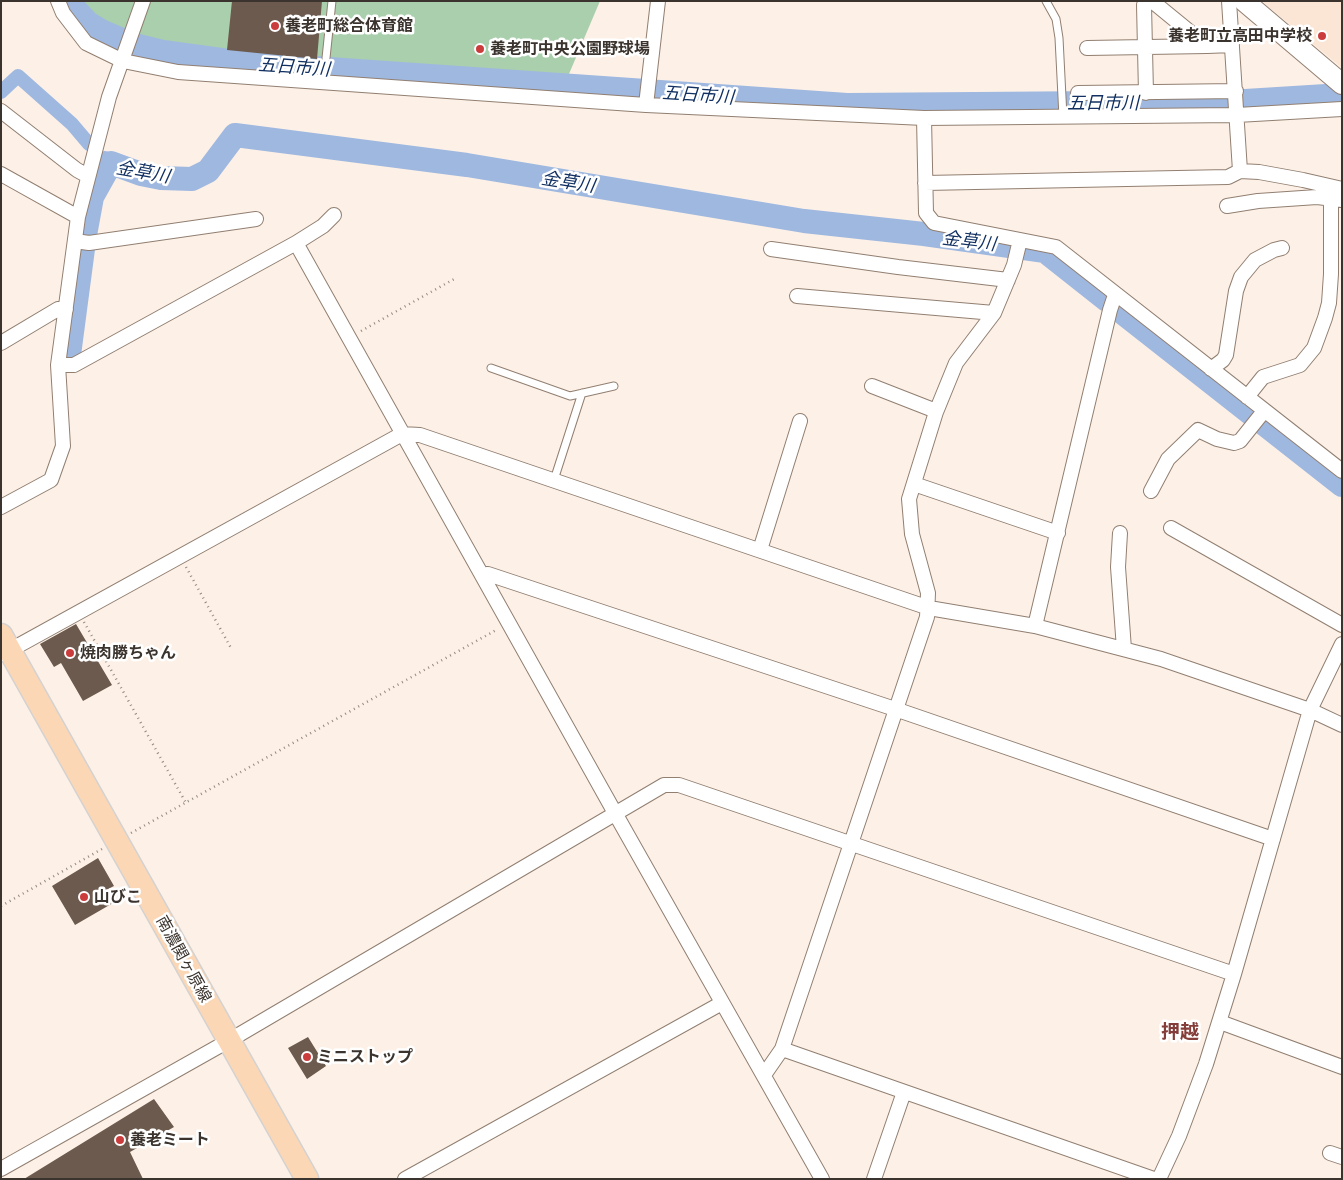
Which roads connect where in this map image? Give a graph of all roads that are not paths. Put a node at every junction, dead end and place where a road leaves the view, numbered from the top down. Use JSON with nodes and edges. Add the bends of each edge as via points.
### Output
{"nodes":[{"id":1,"x":58,"y":1,"type":"edge"},
{"id":2,"x":143,"y":1,"type":"edge"},
{"id":3,"x":332,"y":1,"type":"edge"},
{"id":4,"x":658,"y":1,"type":"edge"},
{"id":5,"x":1046,"y":1,"type":"edge"},
{"id":6,"x":1146,"y":1,"type":"edge"},
{"id":7,"x":1152,"y":1,"type":"edge"},
{"id":8,"x":1229,"y":1,"type":"edge"},
{"id":9,"x":1244,"y":1,"type":"edge"},
{"id":10,"x":1232,"y":45,"type":"junction"},
{"id":11,"x":1207,"y":46,"type":"junction"},
{"id":12,"x":1145,"y":47,"type":"junction"},
{"id":13,"x":1087,"y":48,"type":"dead end"},
{"id":14,"x":326,"y":58,"type":"dead end"},
{"id":15,"x":123,"y":61,"type":"junction"},
{"id":16,"x":1340,"y":83,"type":"edge"},
{"id":17,"x":1236,"y":91,"type":"junction"},
{"id":18,"x":1078,"y":93,"type":"dead end"},
{"id":19,"x":1146,"y":93,"type":"junction"},
{"id":20,"x":646,"y":105,"type":"junction"},
{"id":21,"x":1342,"y":109,"type":"edge"},
{"id":22,"x":1,"y":112,"type":"edge"},
{"id":23,"x":1237,"y":115,"type":"junction"},
{"id":24,"x":1063,"y":116,"type":"junction"},
{"id":25,"x":924,"y":118,"type":"junction"},
{"id":26,"x":1240,"y":171,"type":"junction"},
{"id":27,"x":1,"y":174,"type":"edge"},
{"id":28,"x":88,"y":176,"type":"junction"},
{"id":29,"x":925,"y":183,"type":"junction"},
{"id":30,"x":1342,"y":189,"type":"edge"},
{"id":31,"x":1336,"y":199,"type":"edge"},
{"id":32,"x":1226,"y":206,"type":"dead end"},
{"id":33,"x":334,"y":215,"type":"dead end"},
{"id":34,"x":78,"y":217,"type":"junction"},
{"id":35,"x":256,"y":219,"type":"dead end"},
{"id":36,"x":75,"y":241,"type":"junction"},
{"id":37,"x":296,"y":242,"type":"junction"},
{"id":38,"x":1018,"y":246,"type":"junction"},
{"id":39,"x":1282,"y":248,"type":"dead end"},
{"id":40,"x":772,"y":249,"type":"dead end"},
{"id":41,"x":1008,"y":280,"type":"junction"},
{"id":42,"x":1115,"y":295,"type":"junction"},
{"id":43,"x":797,"y":296,"type":"dead end"},
{"id":44,"x":1335,"y":304,"type":"edge"},
{"id":45,"x":66,"y":309,"type":"junction"},
{"id":46,"x":994,"y":313,"type":"junction"},
{"id":47,"x":1,"y":343,"type":"edge"},
{"id":48,"x":58,"y":365,"type":"junction"},
{"id":49,"x":491,"y":368,"type":"dead end"},
{"id":50,"x":1211,"y":369,"type":"junction"},
{"id":51,"x":614,"y":386,"type":"dead end"},
{"id":52,"x":872,"y":386,"type":"dead end"},
{"id":53,"x":582,"y":393,"type":"junction"},
{"id":54,"x":1247,"y":397,"type":"junction"},
{"id":55,"x":936,"y":411,"type":"junction"},
{"id":56,"x":1260,"y":416,"type":"junction"},
{"id":57,"x":800,"y":421,"type":"dead end"},
{"id":58,"x":402,"y":434,"type":"junction"},
{"id":59,"x":1342,"y":470,"type":"edge"},
{"id":60,"x":554,"y":480,"type":"junction"},
{"id":61,"x":914,"y":484,"type":"junction"},
{"id":62,"x":1150,"y":490,"type":"dead end"},
{"id":63,"x":1,"y":507,"type":"edge"},
{"id":64,"x":1171,"y":528,"type":"dead end"},
{"id":65,"x":1058,"y":532,"type":"junction"},
{"id":66,"x":1120,"y":533,"type":"dead end"},
{"id":67,"x":760,"y":550,"type":"junction"},
{"id":68,"x":482,"y":574,"type":"junction"},
{"id":69,"x":929,"y":608,"type":"junction"},
{"id":70,"x":1342,"y":625,"type":"edge"},
{"id":71,"x":1035,"y":626,"type":"junction"},
{"id":72,"x":1342,"y":644,"type":"edge"},
{"id":73,"x":4,"y":647,"type":"edge"},
{"id":74,"x":1124,"y":649,"type":"junction"},
{"id":75,"x":895,"y":709,"type":"junction"},
{"id":76,"x":1310,"y":710,"type":"junction"},
{"id":77,"x":1342,"y":725,"type":"edge"},
{"id":78,"x":614,"y":813,"type":"junction"},
{"id":79,"x":1273,"y":839,"type":"junction"},
{"id":80,"x":850,"y":844,"type":"junction"},
{"id":81,"x":1234,"y":974,"type":"junction"},
{"id":82,"x":722,"y":1003,"type":"junction"},
{"id":83,"x":1220,"y":1022,"type":"junction"},
{"id":84,"x":230,"y":1040,"type":"junction"},
{"id":85,"x":782,"y":1049,"type":"junction"},
{"id":86,"x":1342,"y":1067,"type":"edge"},
{"id":87,"x":764,"y":1075,"type":"junction"},
{"id":88,"x":904,"y":1092,"type":"junction"},
{"id":89,"x":1,"y":1169,"type":"edge"},
{"id":90,"x":307,"y":1179,"type":"edge"},
{"id":91,"x":405,"y":1179,"type":"edge"},
{"id":92,"x":822,"y":1179,"type":"edge"},
{"id":93,"x":874,"y":1179,"type":"edge"},
{"id":94,"x":1154,"y":1179,"type":"edge"},
{"id":95,"x":1159,"y":1179,"type":"edge"}],
"edges":[{"from":1,"to":15,"type":"street","via":[[86,43]]},
{"from":2,"to":15,"type":"street"},
{"from":3,"to":14,"type":"lane"},
{"from":4,"to":20,"type":"street"},
{"from":5,"to":24,"type":"lane","via":[[1056,19],[1059,38]]},
{"from":6,"to":12,"type":"street"},
{"from":7,"to":11,"type":"street"},
{"from":8,"to":10,"type":"street"},
{"from":9,"to":16,"type":"main road"},
{"from":10,"to":11,"type":"street"},
{"from":10,"to":17,"type":"street"},
{"from":11,"to":12,"type":"street"},
{"from":12,"to":13,"type":"street"},
{"from":12,"to":19,"type":"street"},
{"from":15,"to":20,"type":"street","via":[[178,72]]},
{"from":15,"to":28,"type":"street","via":[[109,97]]},
{"from":17,"to":19,"type":"street"},
{"from":17,"to":23,"type":"street"},
{"from":18,"to":19,"type":"street"},
{"from":20,"to":25,"type":"street"},
{"from":21,"to":23,"type":"street"},
{"from":22,"to":28,"type":"street"},
{"from":23,"to":24,"type":"street"},
{"from":23,"to":26,"type":"street"},
{"from":24,"to":25,"type":"street"},
{"from":25,"to":29,"type":"street"},
{"from":26,"to":29,"type":"street","via":[[1228,177]]},
{"from":26,"to":30,"type":"street"},
{"from":27,"to":34,"type":"street"},
{"from":28,"to":34,"type":"street"},
{"from":29,"to":38,"type":"street","via":[[926,213],[934,223]]},
{"from":31,"to":32,"type":"street","via":[[1317,197]]},
{"from":31,"to":44,"type":"street","via":[[1331,274]]},
{"from":33,"to":37,"type":"street","via":[[323,226]]},
{"from":34,"to":36,"type":"street"},
{"from":35,"to":36,"type":"street","via":[[89,242]]},
{"from":36,"to":45,"type":"street"},
{"from":37,"to":48,"type":"street","via":[[74,365]]},
{"from":37,"to":58,"type":"street"},
{"from":38,"to":41,"type":"street"},
{"from":38,"to":42,"type":"street","via":[[1056,246]]},
{"from":39,"to":50,"type":"street","via":[[1255,260],[1241,277],[1234,299],[1226,355]]},
{"from":40,"to":41,"type":"street"},
{"from":41,"to":46,"type":"street"},
{"from":42,"to":50,"type":"street"},
{"from":42,"to":65,"type":"street"},
{"from":43,"to":46,"type":"street"},
{"from":44,"to":54,"type":"street","via":[[1325,318],[1314,348],[1300,365],[1263,378]]},
{"from":45,"to":47,"type":"street","via":[[58,309]]},
{"from":45,"to":48,"type":"street"},
{"from":46,"to":55,"type":"street","via":[[956,363]]},
{"from":48,"to":63,"type":"street","via":[[63,446],[51,480]]},
{"from":49,"to":53,"type":"lane","via":[[570,396]]},
{"from":50,"to":54,"type":"street"},
{"from":51,"to":53,"type":"lane"},
{"from":52,"to":55,"type":"street"},
{"from":53,"to":60,"type":"lane"},
{"from":54,"to":56,"type":"street"},
{"from":55,"to":61,"type":"street"},
{"from":56,"to":59,"type":"street"},
{"from":56,"to":62,"type":"street","via":[[1240,441],[1234,443],[1198,430],[1168,459]]},
{"from":57,"to":67,"type":"street"},
{"from":58,"to":60,"type":"street","via":[[420,435]]},
{"from":58,"to":68,"type":"street"},
{"from":58,"to":73,"type":"street","via":[[78,612]]},
{"from":60,"to":67,"type":"street"},
{"from":61,"to":65,"type":"street"},
{"from":61,"to":69,"type":"street","via":[[909,499],[912,534]]},
{"from":64,"to":70,"type":"street"},
{"from":65,"to":71,"type":"street"},
{"from":66,"to":74,"type":"street","via":[[1118,567]]},
{"from":67,"to":69,"type":"street"},
{"from":68,"to":75,"type":"street"},
{"from":68,"to":78,"type":"street"},
{"from":69,"to":71,"type":"street"},
{"from":69,"to":75,"type":"street"},
{"from":71,"to":74,"type":"street"},
{"from":72,"to":76,"type":"street"},
{"from":73,"to":84,"type":"main road","name":"南濃関ヶ原線"},
{"from":74,"to":76,"type":"street","via":[[1161,658]]},
{"from":75,"to":79,"type":"street"},
{"from":75,"to":80,"type":"street"},
{"from":76,"to":77,"type":"street"},
{"from":76,"to":79,"type":"street"},
{"from":78,"to":80,"type":"street","via":[[664,784],[679,784]]},
{"from":78,"to":82,"type":"street"},
{"from":78,"to":84,"type":"street"},
{"from":79,"to":81,"type":"street"},
{"from":80,"to":81,"type":"street"},
{"from":80,"to":85,"type":"street"},
{"from":81,"to":83,"type":"street"},
{"from":82,"to":87,"type":"street"},
{"from":82,"to":91,"type":"street"},
{"from":83,"to":86,"type":"street"},
{"from":83,"to":95,"type":"street","via":[[1179,1136]]},
{"from":84,"to":89,"type":"street"},
{"from":84,"to":90,"type":"main road","name":"南濃関ヶ原線"},
{"from":85,"to":87,"type":"street"},
{"from":85,"to":88,"type":"street"},
{"from":87,"to":92,"type":"street"},
{"from":88,"to":93,"type":"street"},
{"from":88,"to":94,"type":"street"}]}
